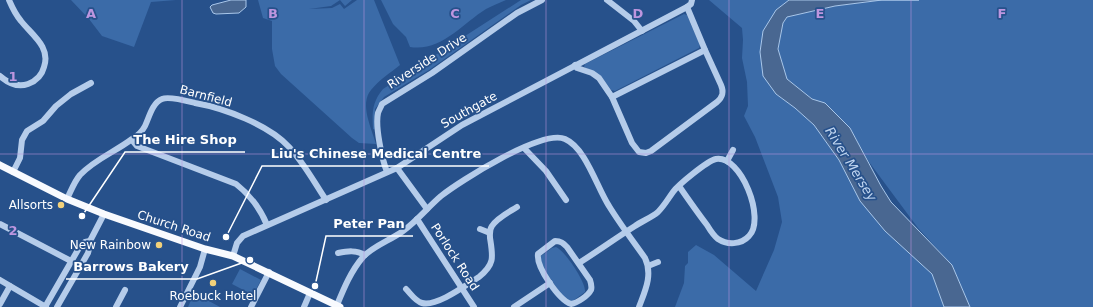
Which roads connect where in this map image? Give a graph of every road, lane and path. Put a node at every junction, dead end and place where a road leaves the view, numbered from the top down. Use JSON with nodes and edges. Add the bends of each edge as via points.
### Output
{"nodes":[{"id":1,"x":9,"y":0,"type":"edge"},
{"id":2,"x":542,"y":0,"type":"edge"},
{"id":3,"x":607,"y":0,"type":"edge"},
{"id":4,"x":692,"y":0,"type":"edge"},
{"id":5,"x":687,"y":8,"type":"junction"},
{"id":6,"x":642,"y":31,"type":"junction"},
{"id":7,"x":705,"y":50,"type":"junction"},
{"id":8,"x":575,"y":65,"type":"junction"},
{"id":9,"x":0,"y":76,"type":"edge"},
{"id":10,"x":92,"y":83,"type":"dead end"},
{"id":11,"x":612,"y":97,"type":"junction"},
{"id":12,"x":132,"y":140,"type":"junction"},
{"id":13,"x":524,"y":148,"type":"junction"},
{"id":14,"x":732,"y":150,"type":"dead end"},
{"id":15,"x":728,"y":161,"type":"junction"},
{"id":16,"x":0,"y":165,"type":"edge"},
{"id":17,"x":397,"y":168,"type":"junction"},
{"id":18,"x":13,"y":172,"type":"junction"},
{"id":19,"x":387,"y":172,"type":"junction"},
{"id":20,"x":679,"y":186,"type":"junction"},
{"id":21,"x":66,"y":199,"type":"junction"},
{"id":22,"x":326,"y":200,"type":"junction"},
{"id":23,"x":566,"y":200,"type":"dead end"},
{"id":24,"x":517,"y":207,"type":"dead end"},
{"id":25,"x":427,"y":209,"type":"junction"},
{"id":26,"x":104,"y":214,"type":"junction"},
{"id":27,"x":417,"y":219,"type":"junction"},
{"id":28,"x":0,"y":224,"type":"edge"},
{"id":29,"x":267,"y":225,"type":"junction"},
{"id":30,"x":480,"y":229,"type":"dead end"},
{"id":31,"x":627,"y":232,"type":"junction"},
{"id":32,"x":490,"y":233,"type":"junction"},
{"id":33,"x":90,"y":241,"type":"junction"},
{"id":34,"x":205,"y":249,"type":"junction"},
{"id":35,"x":338,"y":253,"type":"dead end"},
{"id":36,"x":364,"y":255,"type":"junction"},
{"id":37,"x":233,"y":256,"type":"junction"},
{"id":38,"x":71,"y":261,"type":"junction"},
{"id":39,"x":658,"y":262,"type":"dead end"},
{"id":40,"x":579,"y":263,"type":"junction"},
{"id":41,"x":648,"y":266,"type":"junction"},
{"id":42,"x":269,"y":272,"type":"junction"},
{"id":43,"x":0,"y":280,"type":"edge"},
{"id":44,"x":550,"y":282,"type":"junction"},
{"id":45,"x":10,"y":286,"type":"junction"},
{"id":46,"x":462,"y":287,"type":"junction"},
{"id":47,"x":406,"y":289,"type":"dead end"},
{"id":48,"x":125,"y":290,"type":"dead end"},
{"id":49,"x":310,"y":293,"type":"junction"},
{"id":50,"x":0,"y":304,"type":"edge"},
{"id":51,"x":338,"y":306,"type":"edge"},
{"id":52,"x":45,"y":307,"type":"edge"},
{"id":53,"x":57,"y":307,"type":"edge"},
{"id":54,"x":116,"y":307,"type":"edge"},
{"id":55,"x":180,"y":307,"type":"edge"},
{"id":56,"x":252,"y":307,"type":"edge"},
{"id":57,"x":304,"y":307,"type":"edge"},
{"id":58,"x":474,"y":307,"type":"edge"},
{"id":59,"x":514,"y":307,"type":"edge"},
{"id":60,"x":639,"y":307,"type":"edge"}],
"edges":[{"from":1,"to":9,"type":"street","via":[[20,20],[45,50],[46,63],[44,70],[29,83],[18,86]]},
{"from":2,"to":19,"type":"street","name":"Riverside Drive","via":[[517,13],[432,73],[382,104],[378,111],[378,120],[381,152]]},
{"from":3,"to":6,"type":"street","via":[[634,21]]},
{"from":4,"to":5,"type":"street"},
{"from":5,"to":6,"type":"street","name":"Southgate"},
{"from":5,"to":7,"type":"street"},
{"from":6,"to":8,"type":"street","name":"Southgate"},
{"from":7,"to":11,"type":"street"},
{"from":7,"to":11,"type":"street","via":[[723,91],[721,99],[651,151],[643,153],[632,143]]},
{"from":8,"to":11,"type":"street","via":[[600,78]]},
{"from":8,"to":17,"type":"street","name":"Southgate","via":[[462,125]]},
{"from":10,"to":18,"type":"street","via":[[71,94],[43,121],[26,131],[20,158]]},
{"from":12,"to":21,"type":"street","name":"Barnfield","via":[[90,166],[75,182]]},
{"from":12,"to":22,"type":"street","name":"Barnfield","via":[[140,133],[155,105],[162,99],[210,106],[262,126],[276,135],[300,161]]},
{"from":12,"to":29,"type":"street","via":[[138,146],[236,184],[255,203]]},
{"from":13,"to":23,"type":"street","via":[[546,171]]},
{"from":13,"to":25,"type":"street","via":[[465,179]]},
{"from":13,"to":31,"type":"street","via":[[553,138],[567,140],[581,154],[607,205]]},
{"from":14,"to":15,"type":"street"},
{"from":15,"to":20,"type":"street","via":[[715,159]]},
{"from":15,"to":20,"type":"street","via":[[740,175],[754,208],[754,231],[743,241],[729,243],[717,238]]},
{"from":16,"to":18,"type":"main road","name":"Church Road"},
{"from":17,"to":19,"type":"street","name":"Southgate"},
{"from":17,"to":25,"type":"street"},
{"from":18,"to":21,"type":"main road","name":"Church Road"},
{"from":19,"to":22,"type":"street","name":"Southgate"},
{"from":20,"to":31,"type":"street","via":[[658,212]]},
{"from":21,"to":26,"type":"main road","name":"Church Road"},
{"from":22,"to":29,"type":"street","name":"Southgate"},
{"from":24,"to":32,"type":"street","via":[[492,224]]},
{"from":25,"to":27,"type":"street"},
{"from":26,"to":33,"type":"street"},
{"from":26,"to":34,"type":"main road","name":"Church Road"},
{"from":27,"to":36,"type":"street","via":[[403,231]]},
{"from":27,"to":46,"type":"street","name":"Porlock Road"},
{"from":28,"to":38,"type":"street"},
{"from":29,"to":37,"type":"street","name":"Southgate","via":[[240,238]]},
{"from":30,"to":32,"type":"street"},
{"from":31,"to":40,"type":"street"},
{"from":31,"to":41,"type":"street"},
{"from":32,"to":46,"type":"street","via":[[493,256],[491,263],[485,272]]},
{"from":33,"to":38,"type":"street","via":[[79,248]]},
{"from":33,"to":53,"type":"street","via":[[88,253]]},
{"from":34,"to":37,"type":"main road","name":"Church Road"},
{"from":34,"to":55,"type":"street","via":[[200,267]]},
{"from":35,"to":36,"type":"street","via":[[349,251]]},
{"from":36,"to":51,"type":"street","via":[[350,277]]},
{"from":37,"to":42,"type":"main road","name":"Church Road"},
{"from":38,"to":52,"type":"street"},
{"from":39,"to":41,"type":"street"},
{"from":40,"to":44,"type":"street","via":[[590,280],[592,289],[575,303],[571,304],[564,300]]},
{"from":40,"to":44,"type":"street","via":[[563,243],[555,241],[538,254],[537,259]]},
{"from":41,"to":60,"type":"street","via":[[648,280]]},
{"from":42,"to":49,"type":"main road","name":"Church Road"},
{"from":42,"to":56,"type":"street"},
{"from":43,"to":45,"type":"street"},
{"from":44,"to":59,"type":"street"},
{"from":45,"to":50,"type":"street"},
{"from":45,"to":52,"type":"street"},
{"from":46,"to":47,"type":"street","via":[[432,304],[423,304]]},
{"from":46,"to":58,"type":"street","name":"Porlock Road"},
{"from":48,"to":54,"type":"street"},
{"from":49,"to":51,"type":"main road","name":"Church Road"},
{"from":49,"to":57,"type":"street"}]}
